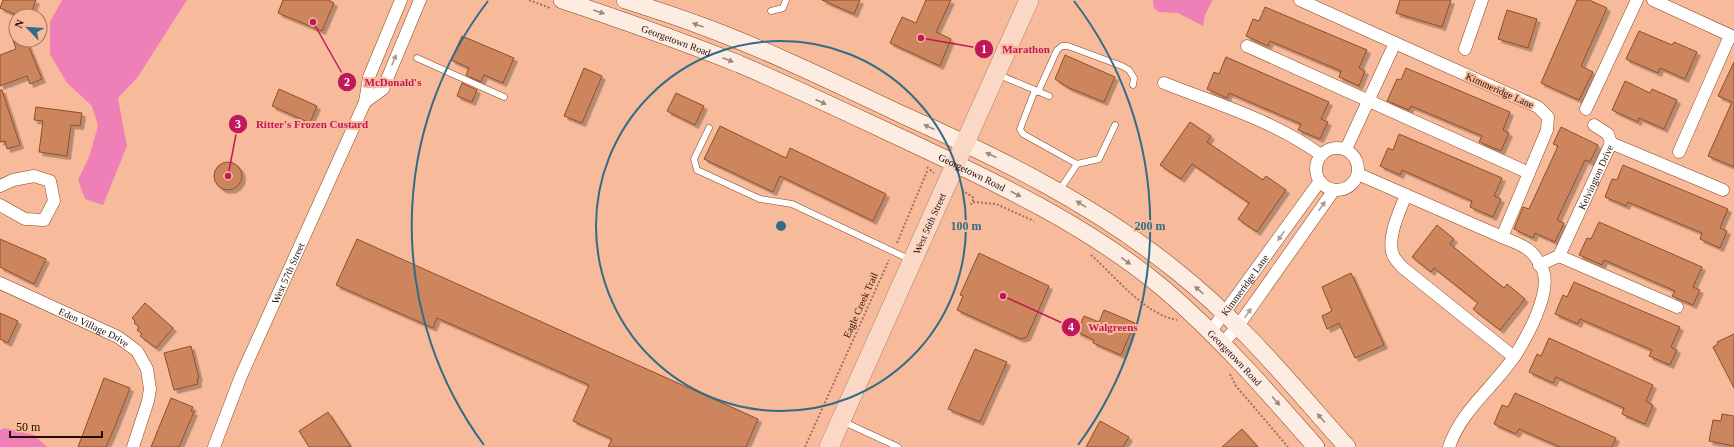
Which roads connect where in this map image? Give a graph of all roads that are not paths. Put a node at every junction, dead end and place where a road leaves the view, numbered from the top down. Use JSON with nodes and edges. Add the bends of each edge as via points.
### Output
{"nodes":[{"id":1,"x":402,"y":0,"type":"edge"},
{"id":2,"x":420,"y":0,"type":"edge"},
{"id":3,"x":562,"y":0,"type":"edge"},
{"id":4,"x":626,"y":0,"type":"edge"},
{"id":5,"x":786,"y":0,"type":"edge"},
{"id":6,"x":1028,"y":0,"type":"edge"},
{"id":7,"x":1300,"y":0,"type":"edge"},
{"id":8,"x":1482,"y":0,"type":"edge"},
{"id":9,"x":1637,"y":0,"type":"edge"},
{"id":10,"x":1653,"y":0,"type":"edge"},
{"id":11,"x":771,"y":11,"type":"dead end"},
{"id":12,"x":1732,"y":36,"type":"edge"},
{"id":13,"x":1396,"y":43,"type":"junction"},
{"id":14,"x":1247,"y":46,"type":"dead end"},
{"id":15,"x":1465,"y":49,"type":"dead end"},
{"id":16,"x":417,"y":58,"type":"dead end"},
{"id":17,"x":996,"y":73,"type":"junction"},
{"id":18,"x":1164,"y":83,"type":"dead end"},
{"id":19,"x":1133,"y":85,"type":"dead end"},
{"id":20,"x":1037,"y":91,"type":"junction"},
{"id":21,"x":1049,"y":96,"type":"dead end"},
{"id":22,"x":504,"y":97,"type":"dead end"},
{"id":23,"x":1369,"y":101,"type":"junction"},
{"id":24,"x":365,"y":102,"type":"junction"},
{"id":25,"x":1586,"y":109,"type":"dead end"},
{"id":26,"x":1115,"y":125,"type":"dead end"},
{"id":27,"x":1594,"y":125,"type":"dead end"},
{"id":28,"x":709,"y":128,"type":"dead end"},
{"id":29,"x":965,"y":143,"type":"junction"},
{"id":30,"x":1611,"y":144,"type":"junction"},
{"id":31,"x":1346,"y":149,"type":"junction"},
{"id":32,"x":1679,"y":152,"type":"dead end"},
{"id":33,"x":1321,"y":154,"type":"junction"},
{"id":34,"x":956,"y":164,"type":"junction"},
{"id":35,"x":1077,"y":164,"type":"junction"},
{"id":36,"x":1529,"y":173,"type":"junction"},
{"id":37,"x":1358,"y":174,"type":"junction"},
{"id":38,"x":1320,"y":181,"type":"junction"},
{"id":39,"x":0,"y":186,"type":"edge"},
{"id":40,"x":1334,"y":190,"type":"junction"},
{"id":41,"x":1723,"y":190,"type":"dead end"},
{"id":42,"x":1059,"y":191,"type":"junction"},
{"id":43,"x":1406,"y":195,"type":"junction"},
{"id":44,"x":0,"y":205,"type":"edge"},
{"id":45,"x":1502,"y":237,"type":"junction"},
{"id":46,"x":1559,"y":256,"type":"junction"},
{"id":47,"x":912,"y":260,"type":"junction"},
{"id":48,"x":1539,"y":266,"type":"junction"},
{"id":49,"x":0,"y":283,"type":"edge"},
{"id":50,"x":1677,"y":307,"type":"dead end"},
{"id":51,"x":1225,"y":314,"type":"junction"},
{"id":52,"x":1238,"y":326,"type":"junction"},
{"id":53,"x":1217,"y":337,"type":"junction"},
{"id":54,"x":1514,"y":356,"type":"junction"},
{"id":55,"x":841,"y":421,"type":"junction"},
{"id":56,"x":132,"y":447,"type":"edge"},
{"id":57,"x":214,"y":447,"type":"edge"},
{"id":58,"x":829,"y":447,"type":"edge"},
{"id":59,"x":898,"y":447,"type":"edge"},
{"id":60,"x":1316,"y":447,"type":"edge"},
{"id":61,"x":1347,"y":447,"type":"edge"},
{"id":62,"x":1449,"y":447,"type":"edge"}],
"edges":[{"from":1,"to":24,"type":"street","name":"West 57th Street","via":[[369,77]]},
{"from":24,"to":2,"type":"street","name":"West 57th Street","one_way":true,"via":[[383,88]]},
{"from":3,"to":34,"type":"main road","name":"Georgetown Road","one_way":true,"via":[[640,26],[740,65]]},
{"from":29,"to":4,"type":"main road","name":"Georgetown Road","one_way":true,"via":[[783,59],[700,25]]},
{"from":5,"to":11,"type":"lane","via":[[783,8]]},
{"from":6,"to":17,"type":"main road","name":"West 56th Street"},
{"from":7,"to":13,"type":"street","name":"Kimmeridge Lane"},
{"from":8,"to":15,"type":"street"},
{"from":9,"to":25,"type":"street"},
{"from":10,"to":12,"type":"street"},
{"from":12,"to":32,"type":"street"},
{"from":13,"to":23,"type":"street"},
{"from":13,"to":36,"type":"street","name":"Kimmeridge Lane","via":[[1538,107],[1548,117],[1547,130]]},
{"from":14,"to":23,"type":"street"},
{"from":16,"to":22,"type":"lane"},
{"from":17,"to":20,"type":"lane"},
{"from":17,"to":29,"type":"main road","name":"West 56th Street"},
{"from":18,"to":33,"type":"street","via":[[1299,139]]},
{"from":19,"to":20,"type":"lane","via":[[1134,78],[1129,70],[1122,66],[1062,46],[1057,50]]},
{"from":20,"to":21,"type":"lane"},
{"from":20,"to":35,"type":"lane","via":[[1020,129],[1023,134]]},
{"from":23,"to":31,"type":"street"},
{"from":23,"to":36,"type":"street"},
{"from":24,"to":57,"type":"street","name":"West 57th Street","via":[[241,376]]},
{"from":26,"to":35,"type":"lane","via":[[1099,160]]},
{"from":27,"to":30,"type":"street","via":[[1608,134]]},
{"from":28,"to":47,"type":"lane","via":[[694,159],[697,170],[760,200],[792,204]]},
{"from":29,"to":34,"type":"main road","name":"West 56th Street"},
{"from":42,"to":29,"type":"main road","name":"Georgetown Road","one_way":true},
{"from":30,"to":41,"type":"street","name":"Kelvington Drive"},
{"from":30,"to":46,"type":"street","name":"Kelvington Drive"},
{"from":31,"to":33,"type":"street","via":[[1333,148]]},
{"from":31,"to":37,"type":"street","via":[[1357,159]]},
{"from":33,"to":38,"type":"street","via":[[1316,168]]},
{"from":34,"to":47,"type":"main road","name":"West 56th Street"},
{"from":34,"to":53,"type":"main road","name":"Georgetown Road","one_way":true,"via":[[1029,201],[1089,236],[1163,288]]},
{"from":35,"to":42,"type":"lane"},
{"from":36,"to":45,"type":"street","name":"Kimmeridge Lane"},
{"from":37,"to":40,"type":"street","via":[[1356,180],[1346,188]]},
{"from":37,"to":43,"type":"street"},
{"from":38,"to":40,"type":"street"},
{"from":38,"to":51,"type":"street","name":"Kimmeridge Lane","one_way":true},
{"from":39,"to":44,"type":"street","via":[[13,180],[34,176],[50,181],[54,201],[44,220],[25,219]]},
{"from":52,"to":40,"type":"street","name":"Kimmeridge Lane","one_way":true},
{"from":51,"to":42,"type":"main road","name":"Georgetown Road","one_way":true,"via":[[1123,230]]},
{"from":43,"to":45,"type":"street"},
{"from":43,"to":54,"type":"street","via":[[1395,222],[1391,241],[1393,256],[1402,267]]},
{"from":45,"to":48,"type":"street","via":[[1532,252]]},
{"from":46,"to":48,"type":"street"},
{"from":46,"to":50,"type":"street"},
{"from":47,"to":55,"type":"main road","name":"West 56th Street"},
{"from":48,"to":54,"type":"street","via":[[1544,273],[1543,295],[1531,326]]},
{"from":49,"to":56,"type":"street","name":"Eden Village Drive","via":[[118,337],[137,351],[147,369],[150,389],[147,407]]},
{"from":51,"to":52,"type":"main road","name":"Georgetown Road"},
{"from":51,"to":53,"type":"street","name":"Kimmeridge Lane"},
{"from":52,"to":53,"type":"street","name":"Kimmeridge Lane"},
{"from":61,"to":52,"type":"main road","name":"Georgetown Road","one_way":true},
{"from":53,"to":60,"type":"main road","name":"Georgetown Road","one_way":true},
{"from":54,"to":62,"type":"street","via":[[1454,431]]},
{"from":55,"to":58,"type":"main road","name":"West 56th Street"},
{"from":55,"to":59,"type":"lane"}]}
